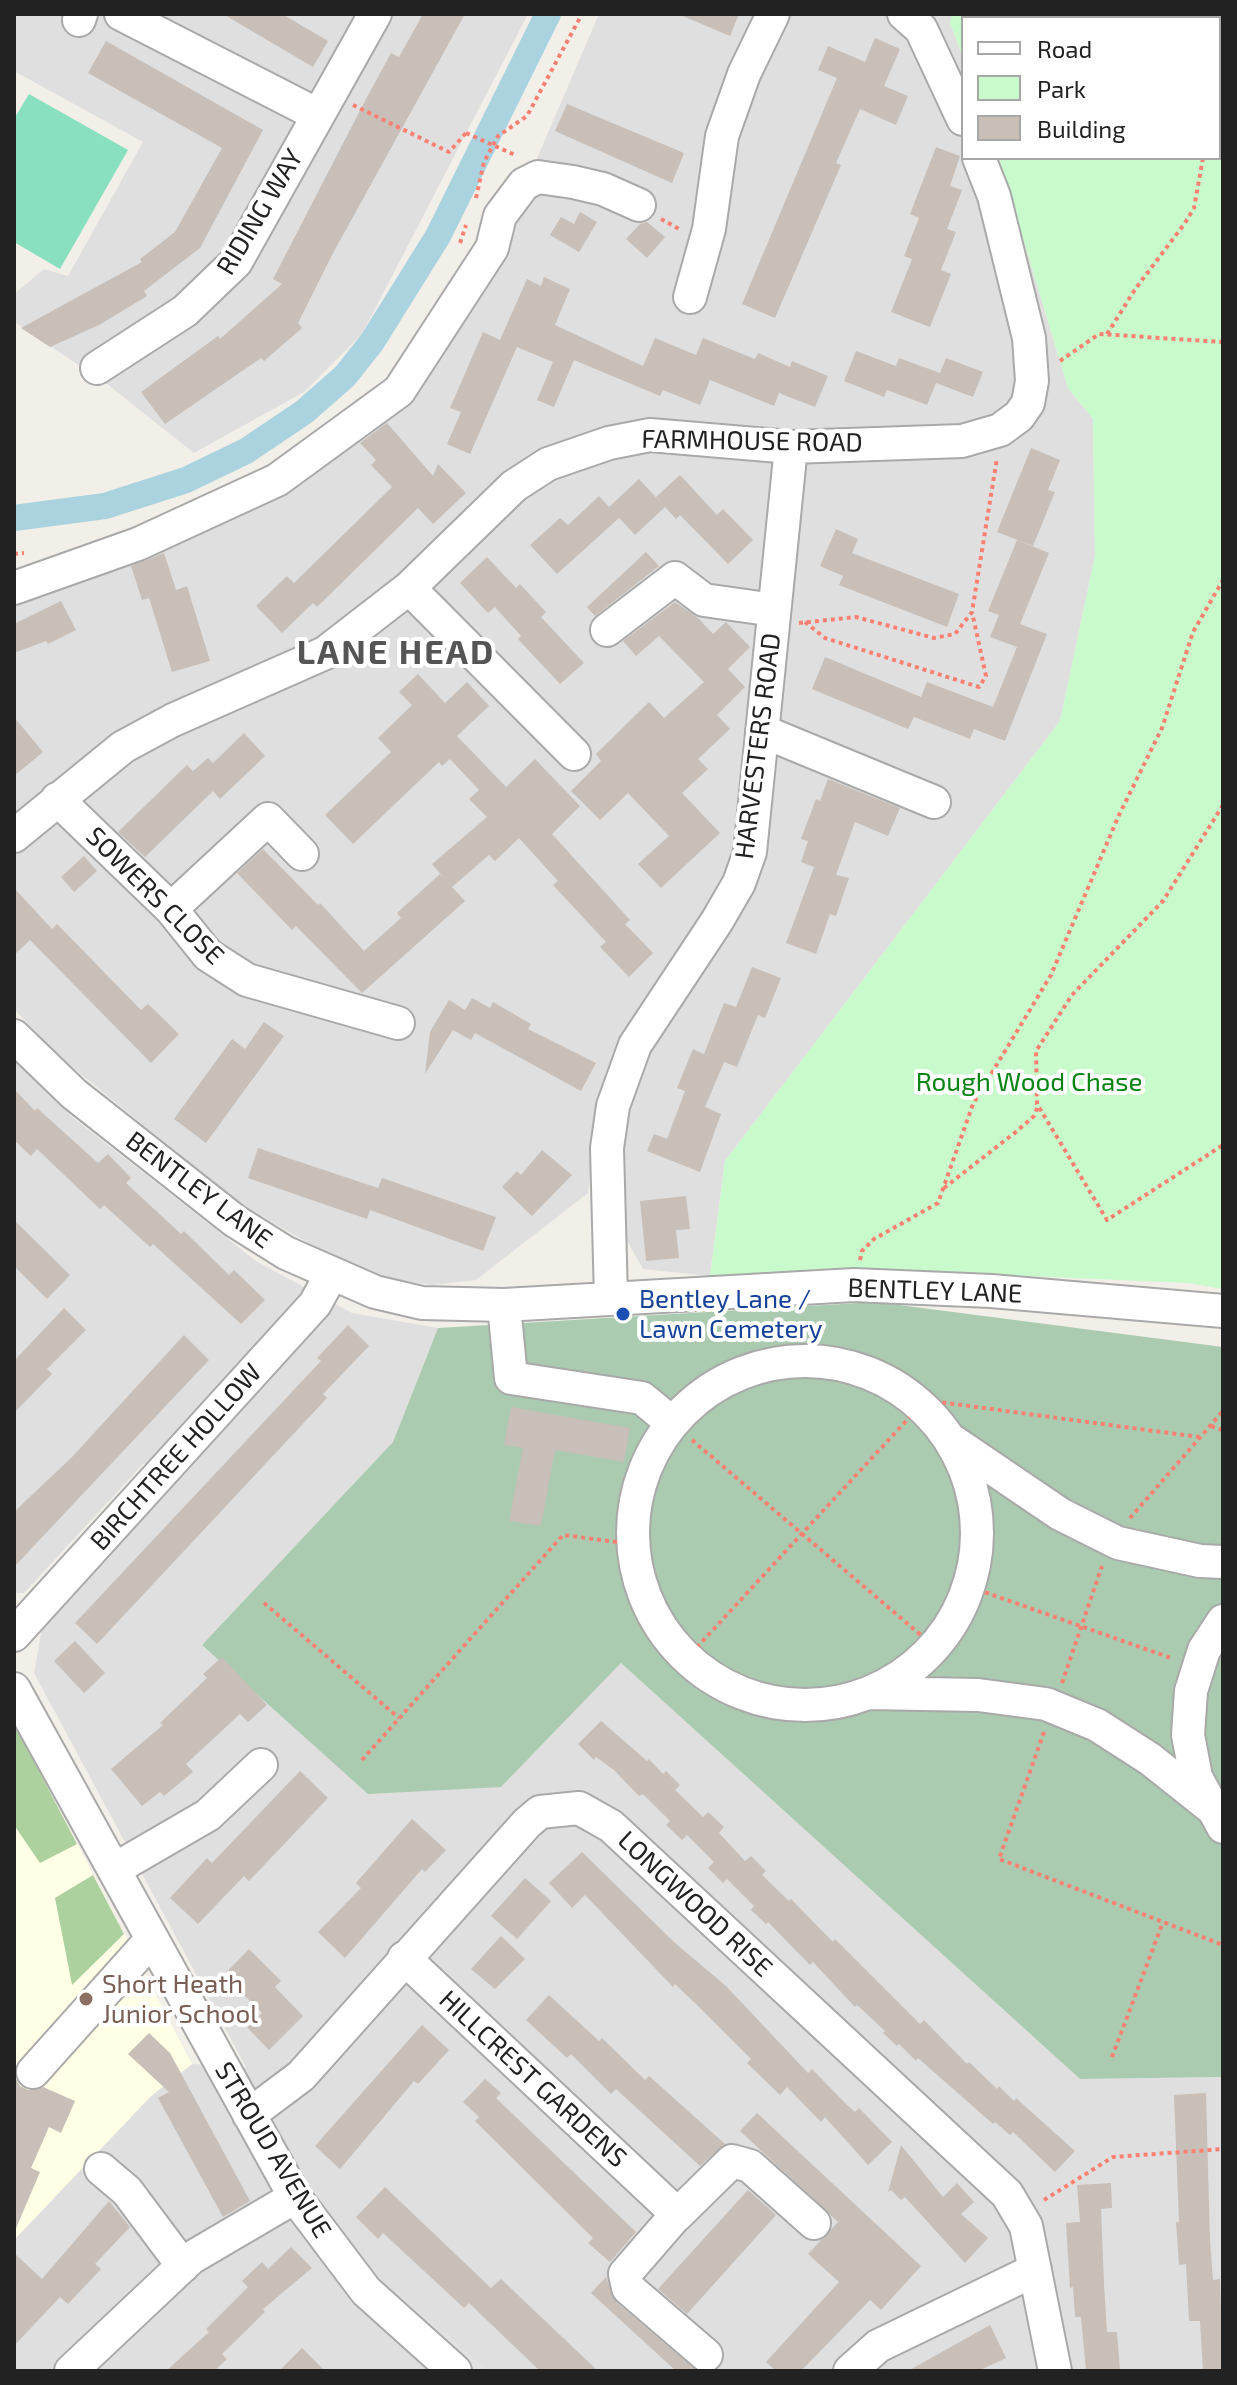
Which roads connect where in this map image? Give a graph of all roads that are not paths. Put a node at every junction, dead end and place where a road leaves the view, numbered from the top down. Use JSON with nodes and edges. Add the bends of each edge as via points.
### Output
{"nodes":[{"id":1,"x":121,"y":14,"type":"edge"},
{"id":2,"x":375,"y":14,"type":"edge"},
{"id":3,"x":773,"y":14,"type":"edge"},
{"id":4,"x":904,"y":14,"type":"edge"},
{"id":5,"x":324,"y":104,"type":"junction"},
{"id":6,"x":961,"y":115,"type":"edge"},
{"id":7,"x":980,"y":160,"type":"edge"},
{"id":8,"x":639,"y":205,"type":"road end"},
{"id":9,"x":690,"y":297,"type":"dead end"},
{"id":10,"x":97,"y":368,"type":"dead end"},
{"id":11,"x":791,"y":447,"type":"junction"},
{"id":12,"x":14,"y":588,"type":"edge"},
{"id":13,"x":409,"y":588,"type":"junction"},
{"id":14,"x":774,"y":618,"type":"junction"},
{"id":15,"x":607,"y":630,"type":"dead end"},
{"id":16,"x":762,"y":731,"type":"junction"},
{"id":17,"x":574,"y":754,"type":"dead end"},
{"id":18,"x":57,"y":799,"type":"junction"},
{"id":19,"x":934,"y":802,"type":"dead end"},
{"id":20,"x":14,"y":836,"type":"edge"},
{"id":21,"x":302,"y":854,"type":"dead end"},
{"id":22,"x":171,"y":909,"type":"junction"},
{"id":23,"x":398,"y":1023,"type":"dead end"},
{"id":24,"x":14,"y":1036,"type":"edge"},
{"id":25,"x":331,"y":1275,"type":"junction"},
{"id":26,"x":611,"y":1299,"type":"junction"},
{"id":27,"x":504,"y":1305,"type":"junction"},
{"id":28,"x":1223,"y":1311,"type":"edge"},
{"id":29,"x":672,"y":1423,"type":"junction"},
{"id":30,"x":948,"y":1439,"type":"junction"},
{"id":31,"x":1223,"y":1562,"type":"edge"},
{"id":32,"x":1223,"y":1621,"type":"edge"},
{"id":33,"x":14,"y":1635,"type":"edge"},
{"id":34,"x":14,"y":1689,"type":"edge"},
{"id":35,"x":866,"y":1693,"type":"junction"},
{"id":36,"x":261,"y":1765,"type":"dead end"},
{"id":37,"x":1216,"y":1816,"type":"edge"},
{"id":38,"x":115,"y":1869,"type":"junction"},
{"id":39,"x":152,"y":1939,"type":"junction"},
{"id":40,"x":404,"y":1958,"type":"junction"},
{"id":41,"x":33,"y":2072,"type":"dead end"},
{"id":42,"x":249,"y":2115,"type":"junction"},
{"id":43,"x":101,"y":2169,"type":"dead end"},
{"id":44,"x":295,"y":2197,"type":"junction"},
{"id":45,"x":668,"y":2208,"type":"junction"},
{"id":46,"x":814,"y":2223,"type":"dead end"},
{"id":47,"x":183,"y":2266,"type":"junction"},
{"id":48,"x":1035,"y":2270,"type":"junction"},
{"id":49,"x":706,"y":2355,"type":"dead end"},
{"id":50,"x":71,"y":2371,"type":"edge"},
{"id":51,"x":455,"y":2371,"type":"edge"},
{"id":52,"x":850,"y":2371,"type":"edge"},
{"id":53,"x":1055,"y":2371,"type":"edge"}],
"edges":[{"from":1,"to":5,"type":"street"},
{"from":2,"to":5,"type":"street","name":"RIDING WAY"},
{"from":3,"to":9,"type":"street","via":[[722,136],[705,244]]},
{"from":4,"to":6,"type":"street","via":[[921,29]]},
{"from":5,"to":10,"type":"street","name":"RIDING WAY","via":[[236,262],[185,311]]},
{"from":7,"to":11,"type":"street","name":"FARMHOUSE ROAD","via":[[994,196],[1029,338],[1030,392],[1019,416],[1000,430],[962,441]]},
{"from":8,"to":12,"type":"street","via":[[573,182],[538,177],[524,184],[500,216],[492,248],[399,391],[277,480],[138,544]]},
{"from":11,"to":13,"type":"street","name":"FARMHOUSE ROAD","via":[[650,435],[548,464],[514,486]]},
{"from":11,"to":14,"type":"street","name":"HARVESTERS ROAD"},
{"from":13,"to":17,"type":"street"},
{"from":13,"to":18,"type":"street","name":"FARMHOUSE ROAD","via":[[325,653],[123,747]]},
{"from":14,"to":15,"type":"street","via":[[704,600],[675,578]]},
{"from":14,"to":16,"type":"street","name":"HARVESTERS ROAD"},
{"from":16,"to":19,"type":"street"},
{"from":16,"to":26,"type":"street","name":"HARVESTERS ROAD","via":[[750,852],[739,883],[635,1045],[613,1106],[607,1148]]},
{"from":18,"to":20,"type":"street","name":"FARMHOUSE ROAD"},
{"from":18,"to":22,"type":"street","name":"SOWERS CLOSE"},
{"from":21,"to":22,"type":"street","via":[[268,819]]},
{"from":22,"to":23,"type":"street","name":"SOWERS CLOSE","via":[[208,955],[247,980]]},
{"from":24,"to":25,"type":"street","name":"BENTLEY LANE","via":[[74,1094],[222,1212]]},
{"from":25,"to":27,"type":"street","name":"BENTLEY LANE","via":[[422,1303]]},
{"from":25,"to":33,"type":"street","name":"BIRCHTREE HOLLOW","via":[[315,1304]]},
{"from":26,"to":27,"type":"street","name":"BENTLEY LANE"},
{"from":26,"to":28,"type":"street","name":"BENTLEY LANE","via":[[854,1285]]},
{"from":27,"to":29,"type":"street","via":[[511,1378],[642,1398]]},
{"from":29,"to":30,"type":"street","via":[[741,1373],[784,1362],[827,1362],[869,1373],[907,1394]]},
{"from":29,"to":35,"type":"street","via":[[648,1460],[639,1487],[632,1544],[640,1587],[686,1659],[722,1685],[762,1700],[805,1706],[848,1701]]},
{"from":30,"to":31,"type":"street","via":[[1060,1514],[1118,1543]]},
{"from":30,"to":35,"type":"street","via":[[962,1460],[975,1501],[978,1544],[970,1587],[936,1648],[888,1685]]},
{"from":32,"to":37,"type":"street","via":[[1198,1668],[1188,1735],[1196,1777]]},
{"from":34,"to":38,"type":"street","name":"STROUD AVENUE"},
{"from":35,"to":37,"type":"street","via":[[978,1695],[1046,1704],[1097,1725],[1150,1759]]},
{"from":36,"to":38,"type":"street","via":[[208,1815]]},
{"from":38,"to":39,"type":"street","name":"STROUD AVENUE"},
{"from":39,"to":41,"type":"street"},
{"from":39,"to":42,"type":"street","name":"STROUD AVENUE"},
{"from":40,"to":42,"type":"street","name":"LONGWOOD RISE","via":[[301,2076]]},
{"from":40,"to":45,"type":"street","name":"HILLCREST GARDENS"},
{"from":40,"to":48,"type":"street","name":"LONGWOOD RISE","via":[[527,1823],[540,1812],[579,1808],[611,1826],[1007,2194],[1022,2214]]},
{"from":42,"to":44,"type":"street","name":"STROUD AVENUE"},
{"from":43,"to":47,"type":"street","via":[[127,2191]]},
{"from":44,"to":47,"type":"street"},
{"from":44,"to":51,"type":"street","name":"STROUD AVENUE","via":[[366,2291]]},
{"from":45,"to":46,"type":"street","via":[[732,2161],[750,2166]]},
{"from":45,"to":49,"type":"street","via":[[625,2274],[628,2288]]},
{"from":47,"to":50,"type":"street"},
{"from":48,"to":52,"type":"street","via":[[878,2346]]},
{"from":48,"to":53,"type":"street","name":"LONGWOOD RISE"}]}
